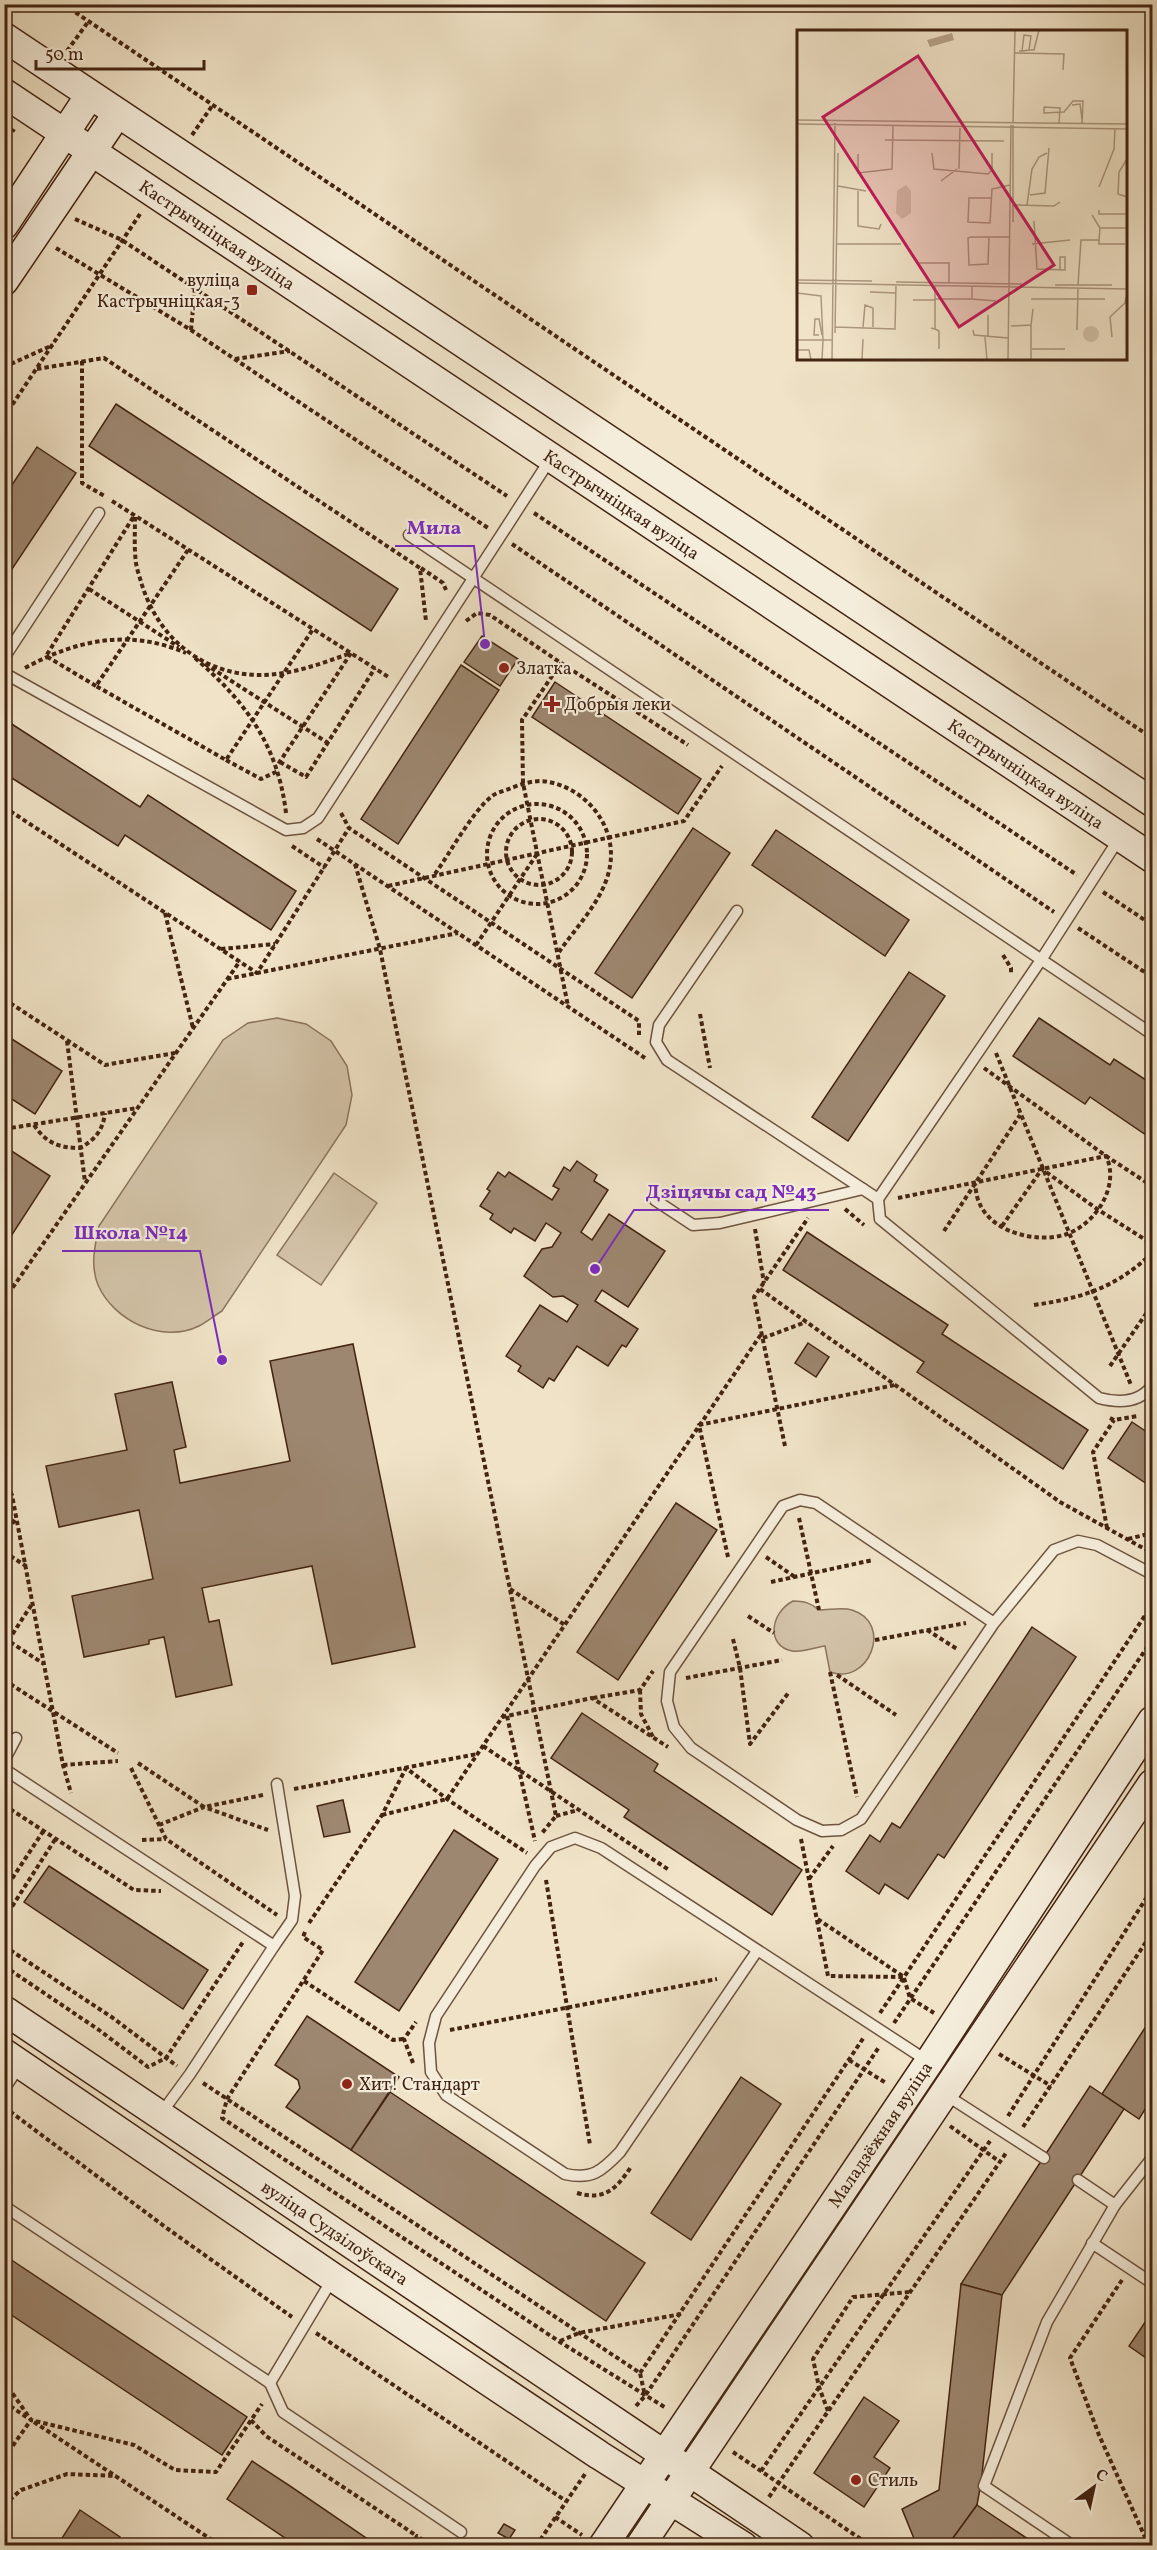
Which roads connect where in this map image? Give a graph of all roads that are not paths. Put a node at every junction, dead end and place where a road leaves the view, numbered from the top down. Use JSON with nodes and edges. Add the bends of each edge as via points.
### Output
{"nodes":[{"id":1,"x":4,"y":37,"type":"edge"},
{"id":2,"x":4,"y":93,"type":"edge"},
{"id":3,"x":90,"y":94,"type":"junction"},
{"id":4,"x":117,"y":114,"type":"junction"},
{"id":5,"x":64,"y":134,"type":"junction"},
{"id":6,"x":91,"y":152,"type":"junction"},
{"id":7,"x":4,"y":225,"type":"edge"},
{"id":8,"x":4,"y":281,"type":"edge"},
{"id":9,"x":551,"y":458,"type":"junction"},
{"id":10,"x":99,"y":513,"type":"dead end"},
{"id":11,"x":409,"y":535,"type":"dead end"},
{"id":12,"x":472,"y":577,"type":"junction"},
{"id":13,"x":4,"y":658,"type":"edge"},
{"id":14,"x":4,"y":673,"type":"edge"},
{"id":15,"x":1152,"y":802,"type":"edge"},
{"id":16,"x":1120,"y":837,"type":"junction"},
{"id":17,"x":1152,"y":858,"type":"edge"},
{"id":18,"x":737,"y":911,"type":"dead end"},
{"id":19,"x":1041,"y":960,"type":"junction"},
{"id":20,"x":1152,"y":1034,"type":"edge"},
{"id":21,"x":863,"y":1190,"type":"junction"},
{"id":22,"x":878,"y":1199,"type":"junction"},
{"id":23,"x":655,"y":1200,"type":"dead end"},
{"id":24,"x":1152,"y":1386,"type":"edge"},
{"id":25,"x":1152,"y":1574,"type":"edge"},
{"id":26,"x":994,"y":1623,"type":"junction"},
{"id":27,"x":1152,"y":1721,"type":"edge"},
{"id":28,"x":16,"y":1738,"type":"dead end"},
{"id":29,"x":4,"y":1761,"type":"edge"},
{"id":30,"x":4,"y":1769,"type":"edge"},
{"id":31,"x":278,"y":1788,"type":"road end"},
{"id":32,"x":1148,"y":1798,"type":"edge"},
{"id":33,"x":274,"y":1946,"type":"junction"},
{"id":34,"x":758,"y":1951,"type":"junction"},
{"id":35,"x":4,"y":2010,"type":"edge"},
{"id":36,"x":13,"y":2058,"type":"edge"},
{"id":37,"x":929,"y":2062,"type":"junction"},
{"id":38,"x":4,"y":2089,"type":"edge"},
{"id":39,"x":943,"y":2093,"type":"junction"},
{"id":40,"x":160,"y":2115,"type":"junction"},
{"id":41,"x":1044,"y":2158,"type":"dead end"},
{"id":42,"x":1152,"y":2158,"type":"edge"},
{"id":43,"x":1078,"y":2180,"type":"dead end"},
{"id":44,"x":1116,"y":2205,"type":"junction"},
{"id":45,"x":4,"y":2206,"type":"edge"},
{"id":46,"x":1092,"y":2243,"type":"junction"},
{"id":47,"x":334,"y":2278,"type":"junction"},
{"id":48,"x":1152,"y":2283,"type":"edge"},
{"id":49,"x":270,"y":2383,"type":"junction"},
{"id":50,"x":664,"y":2455,"type":"junction"},
{"id":51,"x":691,"y":2472,"type":"junction"},
{"id":52,"x":644,"y":2483,"type":"junction"},
{"id":53,"x":672,"y":2500,"type":"junction"},
{"id":54,"x":461,"y":2532,"type":"dead end"},
{"id":55,"x":596,"y":2543,"type":"edge"},
{"id":56,"x":640,"y":2546,"type":"edge"},
{"id":57,"x":743,"y":2546,"type":"edge"},
{"id":58,"x":800,"y":2546,"type":"edge"},
{"id":59,"x":1073,"y":2546,"type":"edge"}],
"edges":[{"from":1,"to":3,"type":"main road"},
{"from":2,"to":5,"type":"main road","name":"Кастрычніцкая вуліца"},
{"from":3,"to":4,"type":"main road"},
{"from":3,"to":5,"type":"main road"},
{"from":4,"to":6,"type":"main road"},
{"from":4,"to":15,"type":"main road"},
{"from":5,"to":6,"type":"main road","name":"Кастрычніцкая вуліца"},
{"from":5,"to":7,"type":"main road"},
{"from":6,"to":8,"type":"main road"},
{"from":6,"to":9,"type":"main road","name":"Кастрычніцкая вуліца"},
{"from":9,"to":12,"type":"lane"},
{"from":9,"to":16,"type":"main road","name":"Кастрычніцкая вуліца"},
{"from":10,"to":13,"type":"lane"},
{"from":11,"to":12,"type":"lane"},
{"from":12,"to":14,"type":"lane","via":[[318,818],[303,828],[286,830]]},
{"from":12,"to":19,"type":"lane"},
{"from":16,"to":17,"type":"main road","name":"Кастрычніцкая вуліца"},
{"from":16,"to":19,"type":"lane"},
{"from":18,"to":21,"type":"lane","via":[[659,1024],[656,1041],[667,1060]]},
{"from":19,"to":20,"type":"lane"},
{"from":19,"to":22,"type":"lane"},
{"from":21,"to":22,"type":"lane"},
{"from":21,"to":23,"type":"lane","via":[[720,1223],[693,1225]]},
{"from":22,"to":24,"type":"lane","via":[[880,1219],[1099,1398],[1114,1402],[1134,1400]]},
{"from":25,"to":26,"type":"lane","via":[[1098,1545],[1078,1541],[1054,1550]]},
{"from":26,"to":26,"type":"lane","via":[[816,1503],[800,1500],[783,1506],[670,1672],[667,1701],[674,1727],[691,1748],[797,1820],[822,1831],[841,1830],[861,1819]]},
{"from":27,"to":37,"type":"main road","name":"Маладзёжная вуліца"},
{"from":28,"to":29,"type":"lane"},
{"from":30,"to":33,"type":"lane"},
{"from":31,"to":33,"type":"lane","via":[[295,1896],[292,1920]]},
{"from":32,"to":39,"type":"main road","name":"Маладзёжная вуліца"},
{"from":33,"to":40,"type":"lane"},
{"from":34,"to":34,"type":"lane","via":[[602,1848],[575,1838],[567,1840],[551,1846],[534,1866],[436,2016],[429,2043],[431,2072],[446,2095],[565,2174],[581,2178],[603,2170],[620,2152]]},
{"from":34,"to":37,"type":"lane"},
{"from":35,"to":40,"type":"main road","name":"вуліца Судзілоўскага"},
{"from":36,"to":38,"type":"lane"},
{"from":36,"to":47,"type":"main road","name":"вуліца Судзілоўскага"},
{"from":37,"to":50,"type":"main road","name":"Маладзёжная вуліца"},
{"from":39,"to":41,"type":"lane"},
{"from":39,"to":51,"type":"main road","name":"Маладзёжная вуліца"},
{"from":40,"to":50,"type":"main road","name":"вуліца Судзілоўскага"},
{"from":42,"to":44,"type":"lane"},
{"from":43,"to":44,"type":"lane"},
{"from":44,"to":46,"type":"lane"},
{"from":45,"to":49,"type":"lane"},
{"from":46,"to":48,"type":"lane"},
{"from":46,"to":59,"type":"lane","via":[[1047,2322],[984,2486]]},
{"from":47,"to":49,"type":"lane"},
{"from":47,"to":52,"type":"main road","name":"вуліца Судзілоўскага"},
{"from":49,"to":54,"type":"lane","via":[[283,2412]]},
{"from":50,"to":51,"type":"main road","name":"вуліца Судзілоўскага"},
{"from":50,"to":52,"type":"main road","name":"Маладзёжная вуліца"},
{"from":51,"to":53,"type":"main road","name":"Маладзёжная вуліца"},
{"from":51,"to":58,"type":"main road","name":"вуліца Судзілоўскага"},
{"from":52,"to":53,"type":"main road","name":"вуліца Судзілоўскага"},
{"from":52,"to":55,"type":"main road","name":"Маладзёжная вуліца"},
{"from":53,"to":56,"type":"main road","name":"Маладзёжная вуліца"},
{"from":53,"to":57,"type":"main road","name":"вуліца Судзілоўскага"}]}
